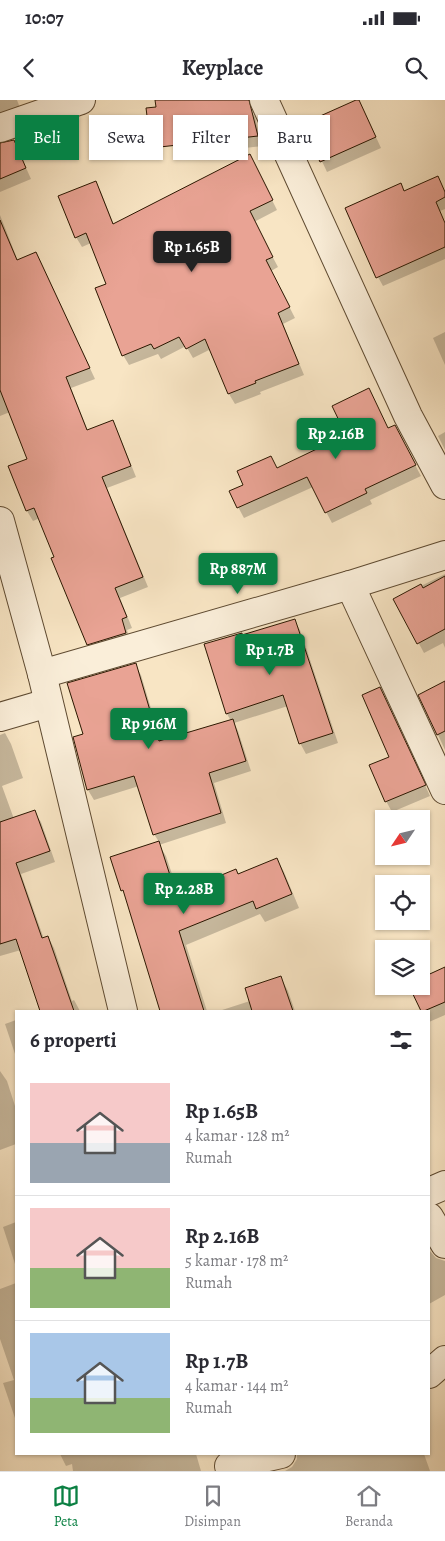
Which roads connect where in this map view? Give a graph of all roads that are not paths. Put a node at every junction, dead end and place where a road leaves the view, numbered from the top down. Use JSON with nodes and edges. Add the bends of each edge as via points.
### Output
{"nodes":[{"id":1,"x":81,"y":100,"type":"edge"},
{"id":2,"x":264,"y":100,"type":"edge"},
{"id":3,"x":0,"y":128,"type":"edge"},
{"id":4,"x":445,"y":485,"type":"edge"},
{"id":5,"x":0,"y":521,"type":"edge"},
{"id":6,"x":445,"y":555,"type":"edge"},
{"id":7,"x":350,"y":585,"type":"junction"},
{"id":8,"x":42,"y":674,"type":"junction"},
{"id":9,"x":48,"y":703,"type":"junction"},
{"id":10,"x":0,"y":717,"type":"edge"},
{"id":11,"x":445,"y":790,"type":"edge"},
{"id":12,"x":123,"y":1010,"type":"edge"},
{"id":13,"x":445,"y":1185,"type":"edge"},
{"id":14,"x":430,"y":1192,"type":"edge"},
{"id":15,"x":430,"y":1219,"type":"edge"},
{"id":16,"x":445,"y":1244,"type":"edge"},
{"id":17,"x":445,"y":1360,"type":"edge"},
{"id":18,"x":430,"y":1373,"type":"edge"},
{"id":19,"x":276,"y":1455,"type":"edge"},
{"id":20,"x":228,"y":1464,"type":"edge"}],
"edges":[{"from":1,"to":3,"type":"street"},
{"from":2,"to":4,"type":"street","via":[[408,416]]},
{"from":5,"to":8,"type":"street"},
{"from":6,"to":7,"type":"street"},
{"from":7,"to":8,"type":"street"},
{"from":7,"to":11,"type":"street"},
{"from":8,"to":9,"type":"street"},
{"from":9,"to":10,"type":"street"},
{"from":9,"to":12,"type":"street"},
{"from":13,"to":14,"type":"street"},
{"from":15,"to":16,"type":"street"},
{"from":17,"to":18,"type":"street"},
{"from":19,"to":20,"type":"street"}]}
